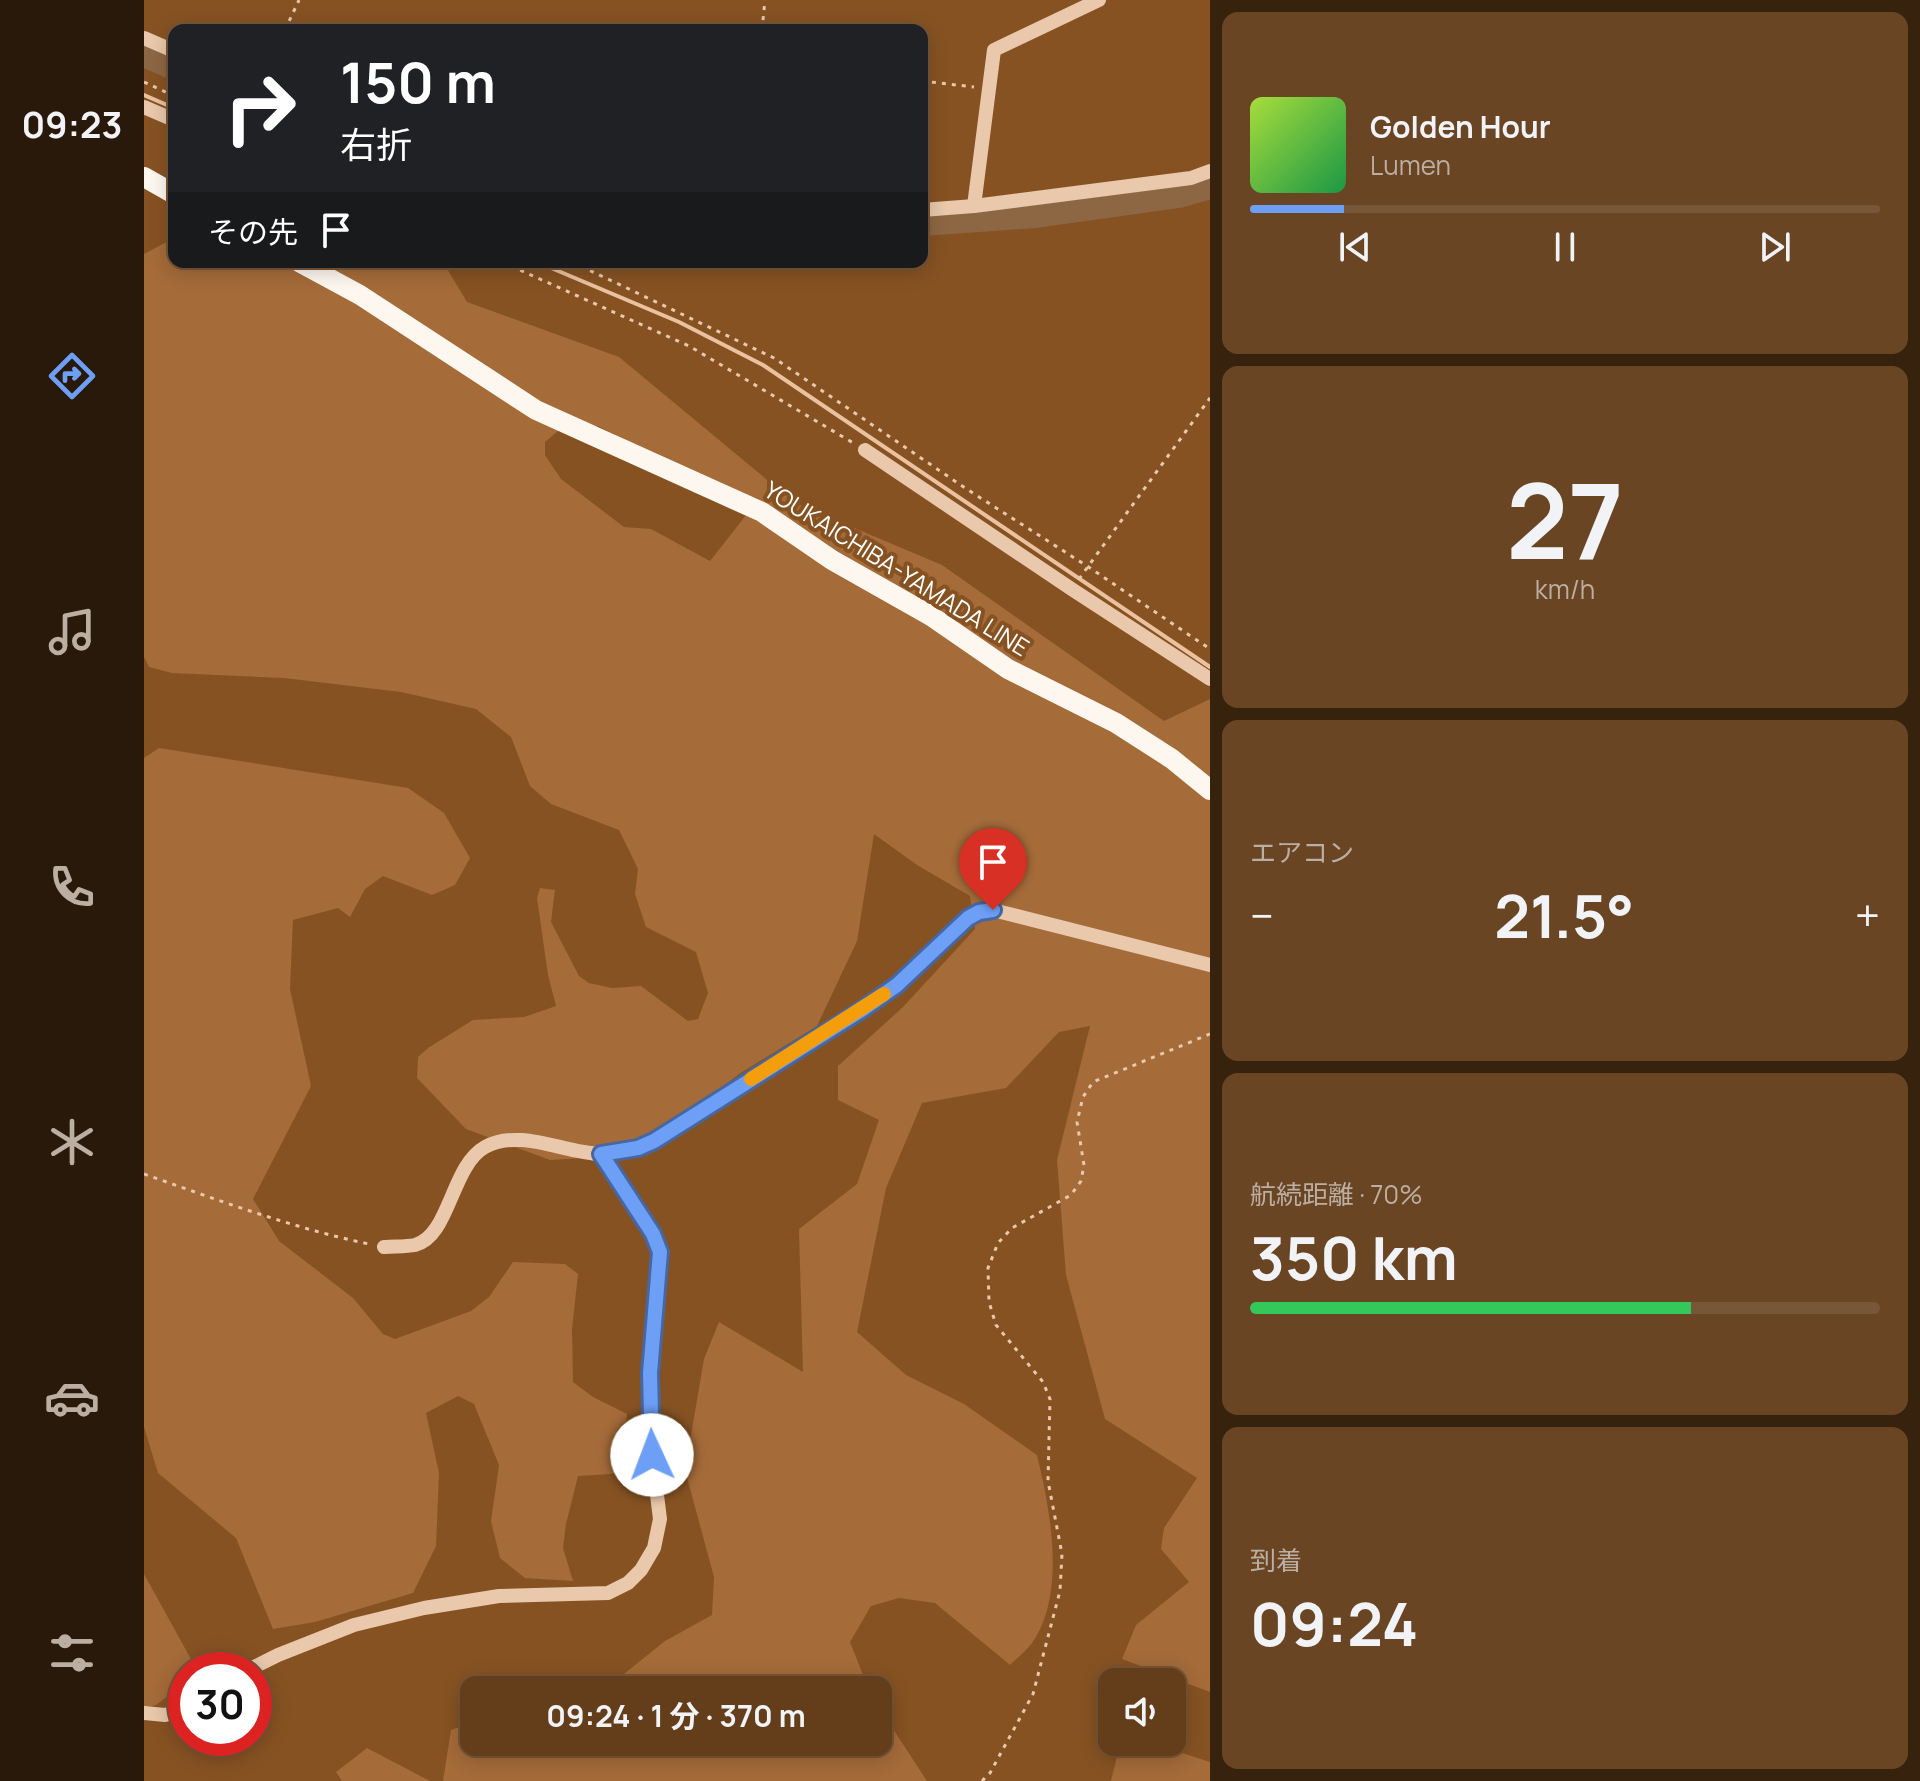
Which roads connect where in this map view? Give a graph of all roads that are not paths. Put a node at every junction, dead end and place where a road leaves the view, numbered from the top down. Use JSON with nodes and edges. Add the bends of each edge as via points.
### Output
{"nodes":[{"id":1,"x":1099,"y":0,"type":"edge"},
{"id":2,"x":144,"y":38,"type":"edge"},
{"id":3,"x":168,"y":48,"type":"edge"},
{"id":4,"x":144,"y":107,"type":"edge"},
{"id":5,"x":168,"y":117,"type":"edge"},
{"id":6,"x":1210,"y":171,"type":"edge"},
{"id":7,"x":144,"y":177,"type":"edge"},
{"id":8,"x":168,"y":191,"type":"edge"},
{"id":9,"x":974,"y":206,"type":"junction"},
{"id":10,"x":928,"y":210,"type":"edge"},
{"id":11,"x":310,"y":268,"type":"edge"},
{"id":12,"x":865,"y":450,"type":"road end"},
{"id":13,"x":1210,"y":679,"type":"edge"},
{"id":14,"x":1210,"y":790,"type":"edge"},
{"id":15,"x":1210,"y":965,"type":"edge"},
{"id":16,"x":601,"y":1154,"type":"junction"},
{"id":17,"x":384,"y":1247,"type":"road end"},
{"id":18,"x":272,"y":1658,"type":"edge"},
{"id":19,"x":144,"y":1713,"type":"edge"},
{"id":20,"x":168,"y":1714,"type":"edge"}],
"edges":[{"from":1,"to":9,"type":"street","via":[[994,50]]},
{"from":2,"to":3,"type":"street"},
{"from":4,"to":5,"type":"street"},
{"from":6,"to":9,"type":"street","via":[[1191,178]]},
{"from":7,"to":8,"type":"main road"},
{"from":9,"to":10,"type":"street"},
{"from":11,"to":14,"type":"main road","name":"YOUKAICHIBA-YAMADA LINE","via":[[536,410],[773,518],[1008,669],[1116,723]]},
{"from":12,"to":13,"type":"street"},
{"from":15,"to":16,"type":"street","via":[[993,910],[979,912],[863,1009],[654,1141]]},
{"from":16,"to":17,"type":"street","via":[[514,1140],[487,1146],[472,1157],[430,1235],[417,1244]]},
{"from":16,"to":18,"type":"street","via":[[660,1252],[650,1373],[660,1519],[654,1548],[641,1570],[608,1593],[499,1596],[424,1608],[368,1622]]},
{"from":19,"to":20,"type":"street"}]}
